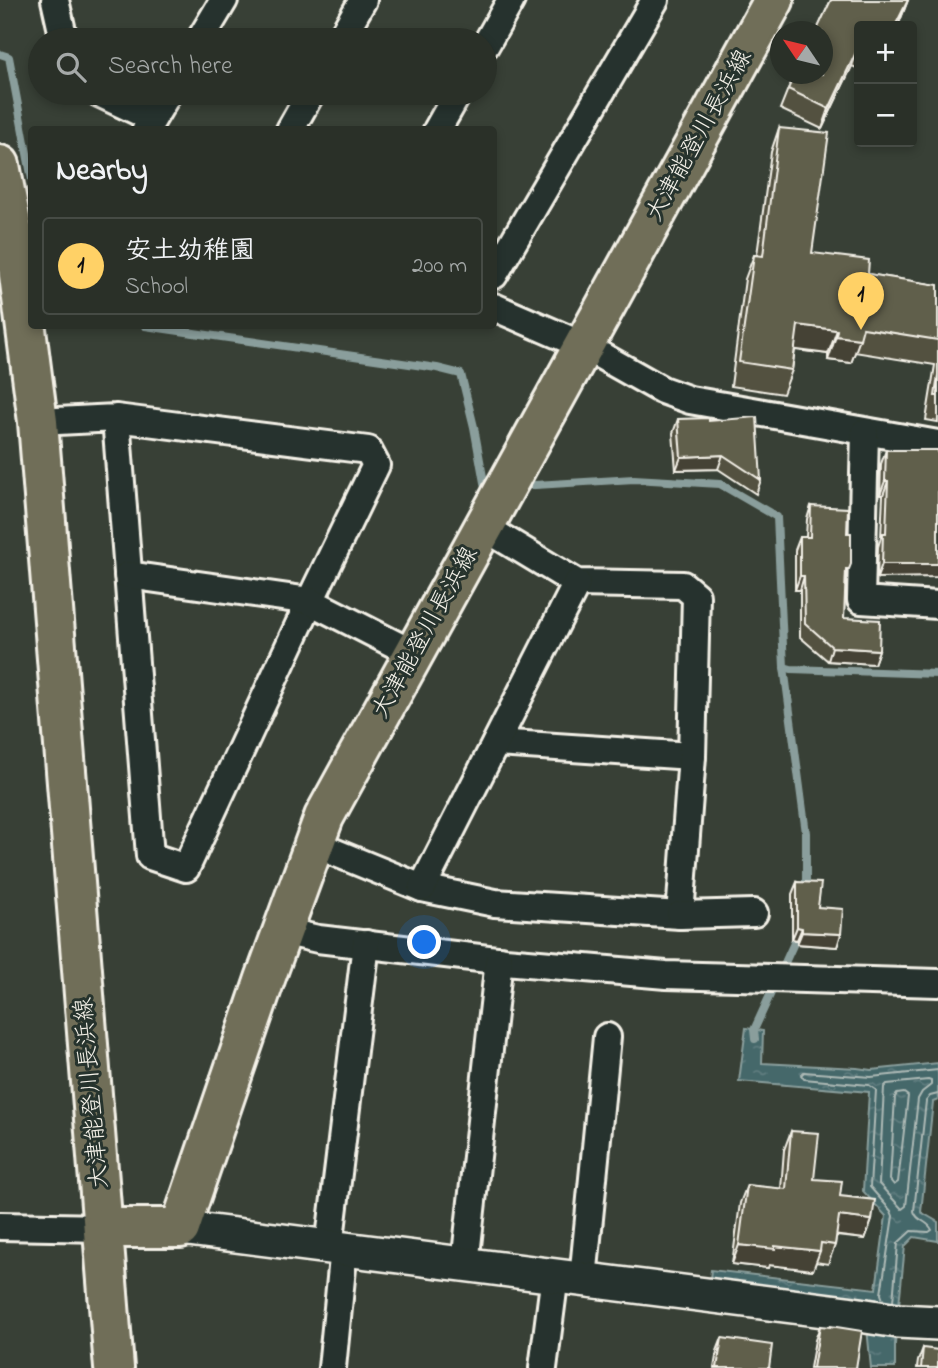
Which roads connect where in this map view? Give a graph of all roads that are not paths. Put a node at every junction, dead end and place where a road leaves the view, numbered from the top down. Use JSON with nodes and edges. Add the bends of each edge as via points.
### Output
{"nodes":[{"id":1,"x":55,"y":0,"type":"edge"},
{"id":2,"x":224,"y":0,"type":"edge"},
{"id":3,"x":363,"y":0,"type":"edge"},
{"id":4,"x":511,"y":0,"type":"edge"},
{"id":5,"x":655,"y":0,"type":"edge"},
{"id":6,"x":774,"y":0,"type":"edge"},
{"id":7,"x":61,"y":28,"type":"edge"},
{"id":8,"x":207,"y":28,"type":"edge"},
{"id":9,"x":347,"y":28,"type":"edge"},
{"id":10,"x":495,"y":28,"type":"edge"},
{"id":11,"x":118,"y":105,"type":"edge"},
{"id":12,"x":161,"y":105,"type":"edge"},
{"id":13,"x":304,"y":105,"type":"edge"},
{"id":14,"x":452,"y":105,"type":"edge"},
{"id":15,"x":149,"y":124,"type":"edge"},
{"id":16,"x":292,"y":126,"type":"edge"},
{"id":17,"x":440,"y":126,"type":"edge"},
{"id":18,"x":0,"y":165,"type":"edge"},
{"id":19,"x":23,"y":244,"type":"edge"},
{"id":20,"x":497,"y":270,"type":"edge"},
{"id":21,"x":28,"y":303,"type":"edge"},
{"id":22,"x":497,"y":308,"type":"edge"},
{"id":23,"x":30,"y":329,"type":"edge"},
{"id":24,"x":584,"y":346,"type":"junction"},
{"id":25,"x":116,"y":418,"type":"junction"},
{"id":26,"x":38,"y":422,"type":"junction"},
{"id":27,"x":865,"y":432,"type":"junction"},
{"id":28,"x":938,"y":444,"type":"edge"},
{"id":29,"x":484,"y":527,"type":"junction"},
{"id":30,"x":128,"y":575,"type":"junction"},
{"id":31,"x":577,"y":583,"type":"junction"},
{"id":32,"x":310,"y":601,"type":"junction"},
{"id":33,"x":938,"y":606,"type":"edge"},
{"id":34,"x":414,"y":654,"type":"junction"},
{"id":35,"x":496,"y":743,"type":"junction"},
{"id":36,"x":692,"y":756,"type":"junction"},
{"id":37,"x":314,"y":844,"type":"junction"},
{"id":38,"x":422,"y":888,"type":"junction"},
{"id":39,"x":754,"y":913,"type":"dead end"},
{"id":40,"x":680,"y":915,"type":"junction"},
{"id":41,"x":282,"y":931,"type":"junction"},
{"id":42,"x":366,"y":944,"type":"junction"},
{"id":43,"x":499,"y":960,"type":"junction"},
{"id":44,"x":938,"y":983,"type":"edge"},
{"id":45,"x":607,"y":1037,"type":"dead end"},
{"id":46,"x":0,"y":1226,"type":"edge"},
{"id":47,"x":104,"y":1228,"type":"junction"},
{"id":48,"x":180,"y":1228,"type":"junction"},
{"id":49,"x":336,"y":1248,"type":"junction"},
{"id":50,"x":465,"y":1264,"type":"junction"},
{"id":51,"x":569,"y":1277,"type":"junction"},
{"id":52,"x":938,"y":1323,"type":"edge"},
{"id":53,"x":114,"y":1368,"type":"edge"},
{"id":54,"x":332,"y":1368,"type":"edge"},
{"id":55,"x":543,"y":1368,"type":"edge"}],
"edges":[{"from":1,"to":7,"type":"street"},
{"from":2,"to":8,"type":"street"},
{"from":3,"to":9,"type":"street"},
{"from":4,"to":10,"type":"street"},
{"from":5,"to":20,"type":"street"},
{"from":6,"to":24,"type":"main road","name":"大津能登川長浜線"},
{"from":11,"to":15,"type":"street"},
{"from":12,"to":15,"type":"street"},
{"from":13,"to":16,"type":"street"},
{"from":14,"to":17,"type":"street"},
{"from":18,"to":19,"type":"main road","name":"大津能登川長浜線"},
{"from":19,"to":21,"type":"main road","name":"大津能登川長浜線"},
{"from":22,"to":24,"type":"street"},
{"from":23,"to":26,"type":"main road","name":"大津能登川長浜線"},
{"from":24,"to":27,"type":"street","via":[[662,390],[690,400]]},
{"from":24,"to":29,"type":"main road","name":"大津能登川長浜線"},
{"from":25,"to":26,"type":"street"},
{"from":25,"to":30,"type":"street"},
{"from":25,"to":32,"type":"street","via":[[368,450],[376,465]]},
{"from":26,"to":47,"type":"main road","name":"大津能登川長浜線"},
{"from":27,"to":28,"type":"street"},
{"from":27,"to":33,"type":"street","via":[[861,600]]},
{"from":29,"to":31,"type":"street"},
{"from":29,"to":34,"type":"main road","name":"大津能登川長浜線"},
{"from":30,"to":32,"type":"street"},
{"from":30,"to":32,"type":"street","via":[[150,856],[186,868]]},
{"from":31,"to":35,"type":"street"},
{"from":31,"to":36,"type":"street","via":[[683,585],[696,596]]},
{"from":32,"to":34,"type":"street"},
{"from":34,"to":37,"type":"main road","name":"大津能登川長浜線","via":[[324,817]]},
{"from":35,"to":36,"type":"street"},
{"from":35,"to":38,"type":"street"},
{"from":36,"to":40,"type":"street"},
{"from":37,"to":38,"type":"street"},
{"from":37,"to":41,"type":"main road","name":"大津能登川長浜線"},
{"from":38,"to":40,"type":"street","via":[[495,903]]},
{"from":39,"to":40,"type":"street"},
{"from":41,"to":42,"type":"street"},
{"from":41,"to":48,"type":"main road","name":"大津能登川長浜線"},
{"from":42,"to":43,"type":"street"},
{"from":42,"to":49,"type":"street"},
{"from":43,"to":44,"type":"street","via":[[666,975]]},
{"from":43,"to":50,"type":"street"},
{"from":45,"to":51,"type":"street"},
{"from":46,"to":47,"type":"street"},
{"from":47,"to":48,"type":"main road"},
{"from":47,"to":53,"type":"main road","name":"大津能登川長浜線"},
{"from":48,"to":49,"type":"street"},
{"from":49,"to":50,"type":"street"},
{"from":49,"to":54,"type":"street"},
{"from":50,"to":51,"type":"street"},
{"from":51,"to":52,"type":"street"},
{"from":51,"to":55,"type":"street"}]}
